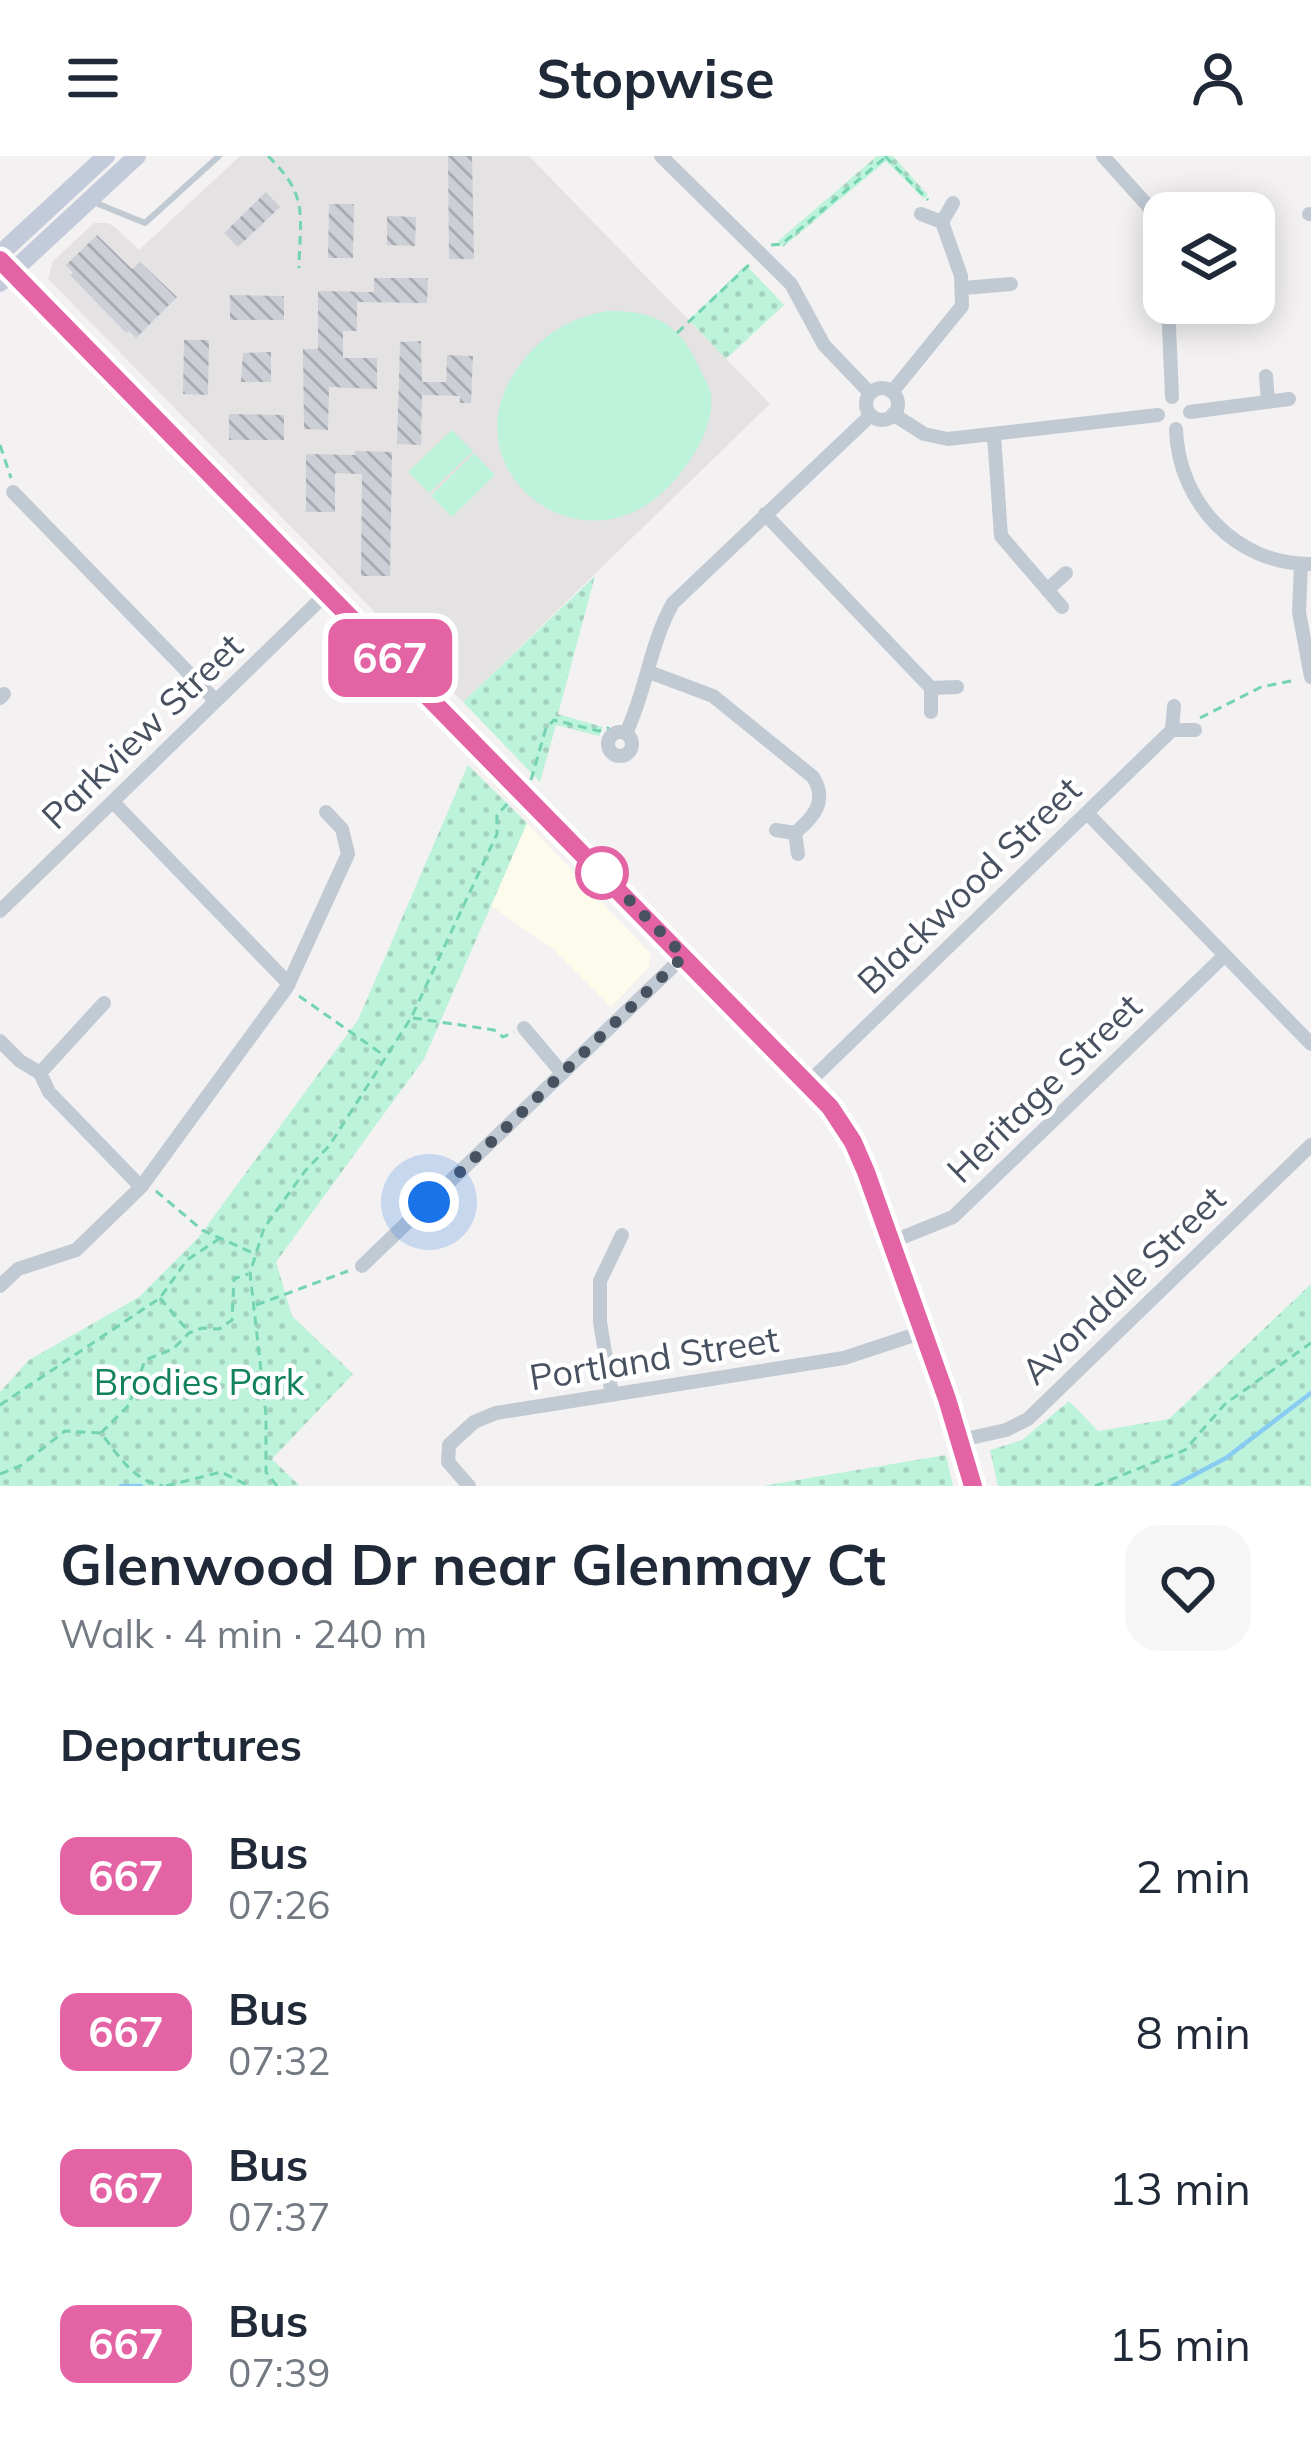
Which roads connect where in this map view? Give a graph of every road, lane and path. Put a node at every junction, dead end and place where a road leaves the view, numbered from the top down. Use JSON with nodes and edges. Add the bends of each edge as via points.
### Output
{"nodes":[{"id":1,"x":106,"y":156,"type":"edge"},
{"id":2,"x":137,"y":156,"type":"edge"},
{"id":3,"x":219,"y":156,"type":"edge"},
{"id":4,"x":268,"y":156,"type":"edge"},
{"id":5,"x":661,"y":156,"type":"edge"},
{"id":6,"x":886,"y":156,"type":"edge"},
{"id":7,"x":1103,"y":156,"type":"edge"},
{"id":8,"x":89,"y":200,"type":"junction"},
{"id":9,"x":1143,"y":200,"type":"edge"},
{"id":10,"x":953,"y":203,"type":"dead end"},
{"id":11,"x":920,"y":214,"type":"dead end"},
{"id":12,"x":942,"y":222,"type":"junction"},
{"id":13,"x":767,"y":247,"type":"dead end"},
{"id":14,"x":755,"y":258,"type":"dead end"},
{"id":15,"x":3,"y":267,"type":"edge"},
{"id":16,"x":299,"y":268,"type":"dead end"},
{"id":17,"x":1011,"y":284,"type":"dead end"},
{"id":18,"x":964,"y":288,"type":"junction"},
{"id":19,"x":1169,"y":324,"type":"edge"},
{"id":20,"x":677,"y":333,"type":"dead end"},
{"id":21,"x":1265,"y":376,"type":"dead end"},
{"id":22,"x":892,"y":392,"type":"junction"},
{"id":23,"x":871,"y":393,"type":"junction"},
{"id":24,"x":1172,"y":397,"type":"junction"},
{"id":25,"x":1289,"y":399,"type":"dead end"},
{"id":26,"x":1268,"y":401,"type":"junction"},
{"id":27,"x":1190,"y":412,"type":"junction"},
{"id":28,"x":871,"y":415,"type":"junction"},
{"id":29,"x":893,"y":415,"type":"junction"},
{"id":30,"x":1158,"y":415,"type":"junction"},
{"id":31,"x":1176,"y":429,"type":"junction"},
{"id":32,"x":994,"y":435,"type":"junction"},
{"id":33,"x":0,"y":445,"type":"edge"},
{"id":34,"x":13,"y":492,"type":"joint"},
{"id":35,"x":765,"y":514,"type":"junction"},
{"id":36,"x":1306,"y":564,"type":"edge"},
{"id":37,"x":1066,"y":573,"type":"dead end"},
{"id":38,"x":1047,"y":590,"type":"junction"},
{"id":39,"x":327,"y":593,"type":"junction"},
{"id":40,"x":1062,"y":607,"type":"dead end"},
{"id":41,"x":649,"y":672,"type":"junction"},
{"id":42,"x":1306,"y":678,"type":"edge"},
{"id":43,"x":931,"y":688,"type":"junction"},
{"id":44,"x":957,"y":688,"type":"dead end"},
{"id":45,"x":215,"y":700,"type":"junction"},
{"id":46,"x":1174,"y":706,"type":"dead end"},
{"id":47,"x":931,"y":712,"type":"dead end"},
{"id":48,"x":1172,"y":730,"type":"junction"},
{"id":49,"x":1195,"y":730,"type":"joint"},
{"id":50,"x":619,"y":734,"type":"joint"},
{"id":51,"x":530,"y":782,"type":"dead end"},
{"id":52,"x":512,"y":799,"type":"dead end"},
{"id":53,"x":113,"y":802,"type":"junction"},
{"id":54,"x":326,"y":812,"type":"dead end"},
{"id":55,"x":1087,"y":814,"type":"junction"},
{"id":56,"x":776,"y":830,"type":"dead end"},
{"id":57,"x":795,"y":833,"type":"junction"},
{"id":58,"x":798,"y":854,"type":"dead end"},
{"id":59,"x":0,"y":911,"type":"edge"},
{"id":60,"x":1225,"y":955,"type":"junction"},
{"id":61,"x":684,"y":956,"type":"junction"},
{"id":62,"x":288,"y":986,"type":"junction"},
{"id":63,"x":104,"y":1004,"type":"dead end"},
{"id":64,"x":411,"y":1018,"type":"junction"},
{"id":65,"x":524,"y":1028,"type":"joint"},
{"id":66,"x":0,"y":1041,"type":"edge"},
{"id":67,"x":1311,"y":1044,"type":"edge"},
{"id":68,"x":386,"y":1058,"type":"junction"},
{"id":69,"x":40,"y":1072,"type":"junction"},
{"id":70,"x":562,"y":1073,"type":"junction"},
{"id":71,"x":808,"y":1083,"type":"junction"},
{"id":72,"x":1311,"y":1144,"type":"edge"},
{"id":73,"x":143,"y":1185,"type":"junction"},
{"id":74,"x":622,"y":1235,"type":"dead end"},
{"id":75,"x":219,"y":1239,"type":"junction"},
{"id":76,"x":891,"y":1242,"type":"junction"},
{"id":77,"x":255,"y":1253,"type":"junction"},
{"id":78,"x":362,"y":1266,"type":"joint"},
{"id":79,"x":250,"y":1273,"type":"junction"},
{"id":80,"x":0,"y":1286,"type":"edge"},
{"id":81,"x":160,"y":1298,"type":"junction"},
{"id":82,"x":254,"y":1305,"type":"junction"},
{"id":83,"x":923,"y":1332,"type":"junction"},
{"id":84,"x":189,"y":1333,"type":"junction"},
{"id":85,"x":1311,"y":1343,"type":"edge"},
{"id":86,"x":612,"y":1395,"type":"junction"},
{"id":87,"x":0,"y":1405,"type":"edge"},
{"id":88,"x":101,"y":1433,"type":"junction"},
{"id":89,"x":961,"y":1440,"type":"junction"},
{"id":90,"x":0,"y":1474,"type":"edge"},
{"id":91,"x":164,"y":1486,"type":"edge"},
{"id":92,"x":249,"y":1486,"type":"edge"},
{"id":93,"x":277,"y":1486,"type":"edge"},
{"id":94,"x":469,"y":1486,"type":"edge"},
{"id":95,"x":973,"y":1486,"type":"edge"},
{"id":96,"x":1095,"y":1486,"type":"edge"}],
"edges":[{"from":1,"to":15,"type":"main road"},
{"from":2,"to":8,"type":"main road"},
{"from":3,"to":8,"type":"lane","via":[[145,223]]},
{"from":4,"to":16,"type":"path","via":[[294,182]]},
{"from":5,"to":23,"type":"street","via":[[791,284],[824,345]]},
{"from":6,"to":12,"type":"path"},
{"from":6,"to":13,"type":"path","via":[[782,244]]},
{"from":7,"to":9,"type":"street"},
{"from":8,"to":15,"type":"main road"},
{"from":10,"to":12,"type":"street"},
{"from":11,"to":12,"type":"street"},
{"from":12,"to":18,"type":"street"},
{"from":14,"to":20,"type":"path"},
{"from":15,"to":39,"type":"street"},
{"from":17,"to":18,"type":"street"},
{"from":18,"to":22,"type":"street","via":[[958,315]]},
{"from":19,"to":24,"type":"street"},
{"from":21,"to":26,"type":"street"},
{"from":22,"to":23,"type":"street"},
{"from":22,"to":29,"type":"street"},
{"from":23,"to":28,"type":"street"},
{"from":24,"to":27,"type":"street"},
{"from":24,"to":30,"type":"street"},
{"from":25,"to":26,"type":"street"},
{"from":26,"to":27,"type":"street"},
{"from":27,"to":31,"type":"street"},
{"from":28,"to":29,"type":"street"},
{"from":28,"to":35,"type":"street"},
{"from":29,"to":32,"type":"street","via":[[935,437]]},
{"from":30,"to":31,"type":"street"},
{"from":30,"to":32,"type":"street"},
{"from":31,"to":36,"type":"street","via":[[1183,474],[1212,521],[1258,554]]},
{"from":32,"to":38,"type":"street","via":[[1000,536]]},
{"from":33,"to":34,"type":"path"},
{"from":34,"to":45,"type":"street"},
{"from":35,"to":41,"type":"street","via":[[673,603]]},
{"from":35,"to":43,"type":"street"},
{"from":36,"to":42,"type":"street","via":[[1299,612]]},
{"from":37,"to":38,"type":"street"},
{"from":38,"to":40,"type":"street"},
{"from":39,"to":45,"type":"street","name":"Parkview Street"},
{"from":39,"to":61,"type":"street"},
{"from":41,"to":50,"type":"street","via":[[640,705]]},
{"from":41,"to":57,"type":"street","via":[[713,695],[813,777],[819,806]]},
{"from":42,"to":49,"type":"path","via":[[1261,687],[1197,720]]},
{"from":43,"to":44,"type":"street"},
{"from":43,"to":47,"type":"street"},
{"from":45,"to":53,"type":"street","name":"Parkview Street"},
{"from":46,"to":48,"type":"street"},
{"from":48,"to":49,"type":"street"},
{"from":48,"to":55,"type":"street","name":"Blackwood Street"},
{"from":50,"to":51,"type":"path","via":[[554,719]]},
{"from":52,"to":64,"type":"path","via":[[497,815],[496,833]]},
{"from":53,"to":59,"type":"street","name":"Parkview Street"},
{"from":53,"to":62,"type":"street"},
{"from":54,"to":62,"type":"street","via":[[342,829],[348,854]]},
{"from":55,"to":60,"type":"street"},
{"from":55,"to":71,"type":"street","name":"Blackwood Street"},
{"from":56,"to":57,"type":"street"},
{"from":57,"to":58,"type":"street"},
{"from":60,"to":67,"type":"street"},
{"from":60,"to":76,"type":"street","name":"Heritage Street","via":[[953,1217]]},
{"from":61,"to":70,"type":"street"},
{"from":61,"to":71,"type":"street"},
{"from":62,"to":68,"type":"path"},
{"from":62,"to":73,"type":"street"},
{"from":63,"to":69,"type":"street"},
{"from":64,"to":65,"type":"path","via":[[503,1036]]},
{"from":64,"to":68,"type":"path"},
{"from":65,"to":70,"type":"street"},
{"from":66,"to":69,"type":"street"},
{"from":68,"to":77,"type":"path","via":[[264,1228]]},
{"from":69,"to":73,"type":"street","via":[[49,1092]]},
{"from":70,"to":78,"type":"street"},
{"from":71,"to":76,"type":"street","via":[[853,1142]]},
{"from":72,"to":89,"type":"street","name":"Avondale Street","via":[[1028,1419]]},
{"from":73,"to":75,"type":"path"},
{"from":73,"to":80,"type":"street","via":[[76,1250],[18,1269]]},
{"from":74,"to":86,"type":"street","via":[[600,1281]]},
{"from":75,"to":77,"type":"path"},
{"from":75,"to":81,"type":"path","via":[[187,1260]]},
{"from":76,"to":83,"type":"street"},
{"from":77,"to":79,"type":"path"},
{"from":78,"to":82,"type":"path"},
{"from":79,"to":82,"type":"path"},
{"from":79,"to":84,"type":"path","via":[[234,1279],[232,1320]]},
{"from":81,"to":84,"type":"path"},
{"from":81,"to":87,"type":"path"},
{"from":82,"to":93,"type":"path","via":[[266,1472]]},
{"from":83,"to":86,"type":"street","name":"Portland Street","via":[[844,1358]]},
{"from":83,"to":89,"type":"street"},
{"from":84,"to":88,"type":"path","via":[[145,1360],[129,1405]]},
{"from":85,"to":96,"type":"path","via":[[1225,1404],[1185,1450]]},
{"from":86,"to":94,"type":"street","name":"Portland Street","via":[[474,1422],[449,1445],[448,1462]]},
{"from":88,"to":90,"type":"path","via":[[65,1431]]},
{"from":88,"to":91,"type":"path","via":[[125,1467]]},
{"from":89,"to":95,"type":"street"},
{"from":91,"to":92,"type":"path","via":[[221,1472]]}]}
